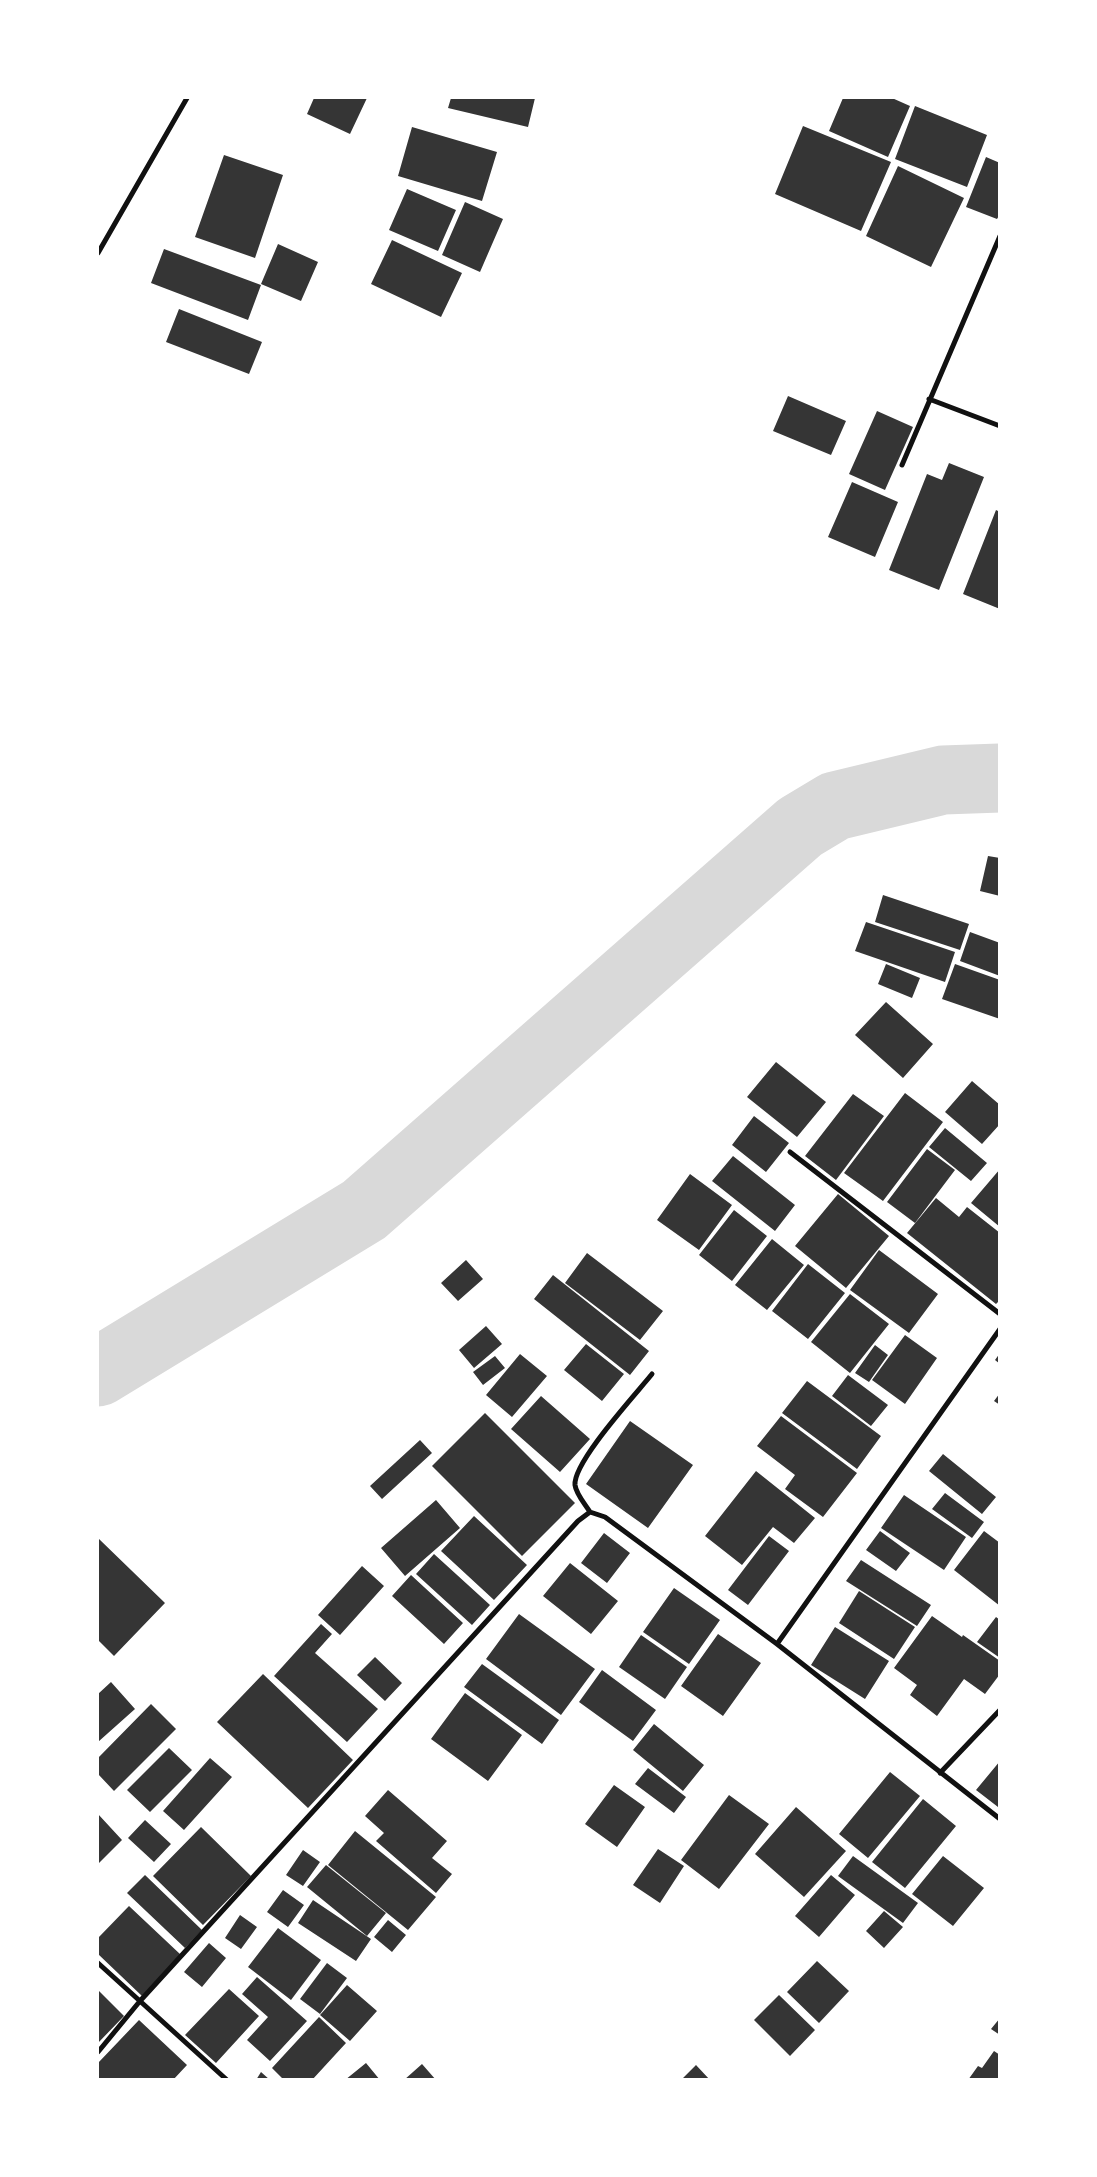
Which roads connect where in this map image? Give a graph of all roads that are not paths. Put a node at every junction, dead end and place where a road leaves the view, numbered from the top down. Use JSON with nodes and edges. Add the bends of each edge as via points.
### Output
{"nodes":[{"id":1,"x":186,"y":98,"type":"edge"},
{"id":2,"x":1000,"y":236,"type":"edge"},
{"id":3,"x":98,"y":253,"type":"edge"},
{"id":4,"x":929,"y":399,"type":"junction"},
{"id":5,"x":1000,"y":426,"type":"edge"},
{"id":6,"x":902,"y":465,"type":"dead end"},
{"id":7,"x":790,"y":1152,"type":"dead end"},
{"id":8,"x":1000,"y":1314,"type":"edge"},
{"id":9,"x":1000,"y":1329,"type":"edge"},
{"id":10,"x":652,"y":1374,"type":"dead end"},
{"id":11,"x":590,"y":1512,"type":"junction"},
{"id":12,"x":777,"y":1644,"type":"junction"},
{"id":13,"x":1000,"y":1710,"type":"edge"},
{"id":14,"x":940,"y":1773,"type":"junction"},
{"id":15,"x":1000,"y":1819,"type":"edge"},
{"id":16,"x":98,"y":1963,"type":"edge"},
{"id":17,"x":140,"y":2001,"type":"junction"},
{"id":18,"x":98,"y":2052,"type":"edge"},
{"id":19,"x":227,"y":2080,"type":"edge"}],
"edges":[{"from":1,"to":3,"type":"street"},
{"from":2,"to":4,"type":"street"},
{"from":4,"to":5,"type":"street"},
{"from":4,"to":6,"type":"street"},
{"from":7,"to":8,"type":"street"},
{"from":9,"to":12,"type":"street"},
{"from":10,"to":11,"type":"street","via":[[589,1452],[575,1478],[576,1489]]},
{"from":11,"to":12,"type":"street","via":[[605,1517]]},
{"from":11,"to":17,"type":"street","via":[[578,1521]]},
{"from":12,"to":14,"type":"street"},
{"from":13,"to":14,"type":"street"},
{"from":14,"to":15,"type":"street"},
{"from":16,"to":17,"type":"street"},
{"from":17,"to":18,"type":"street"},
{"from":17,"to":19,"type":"street"}]}
